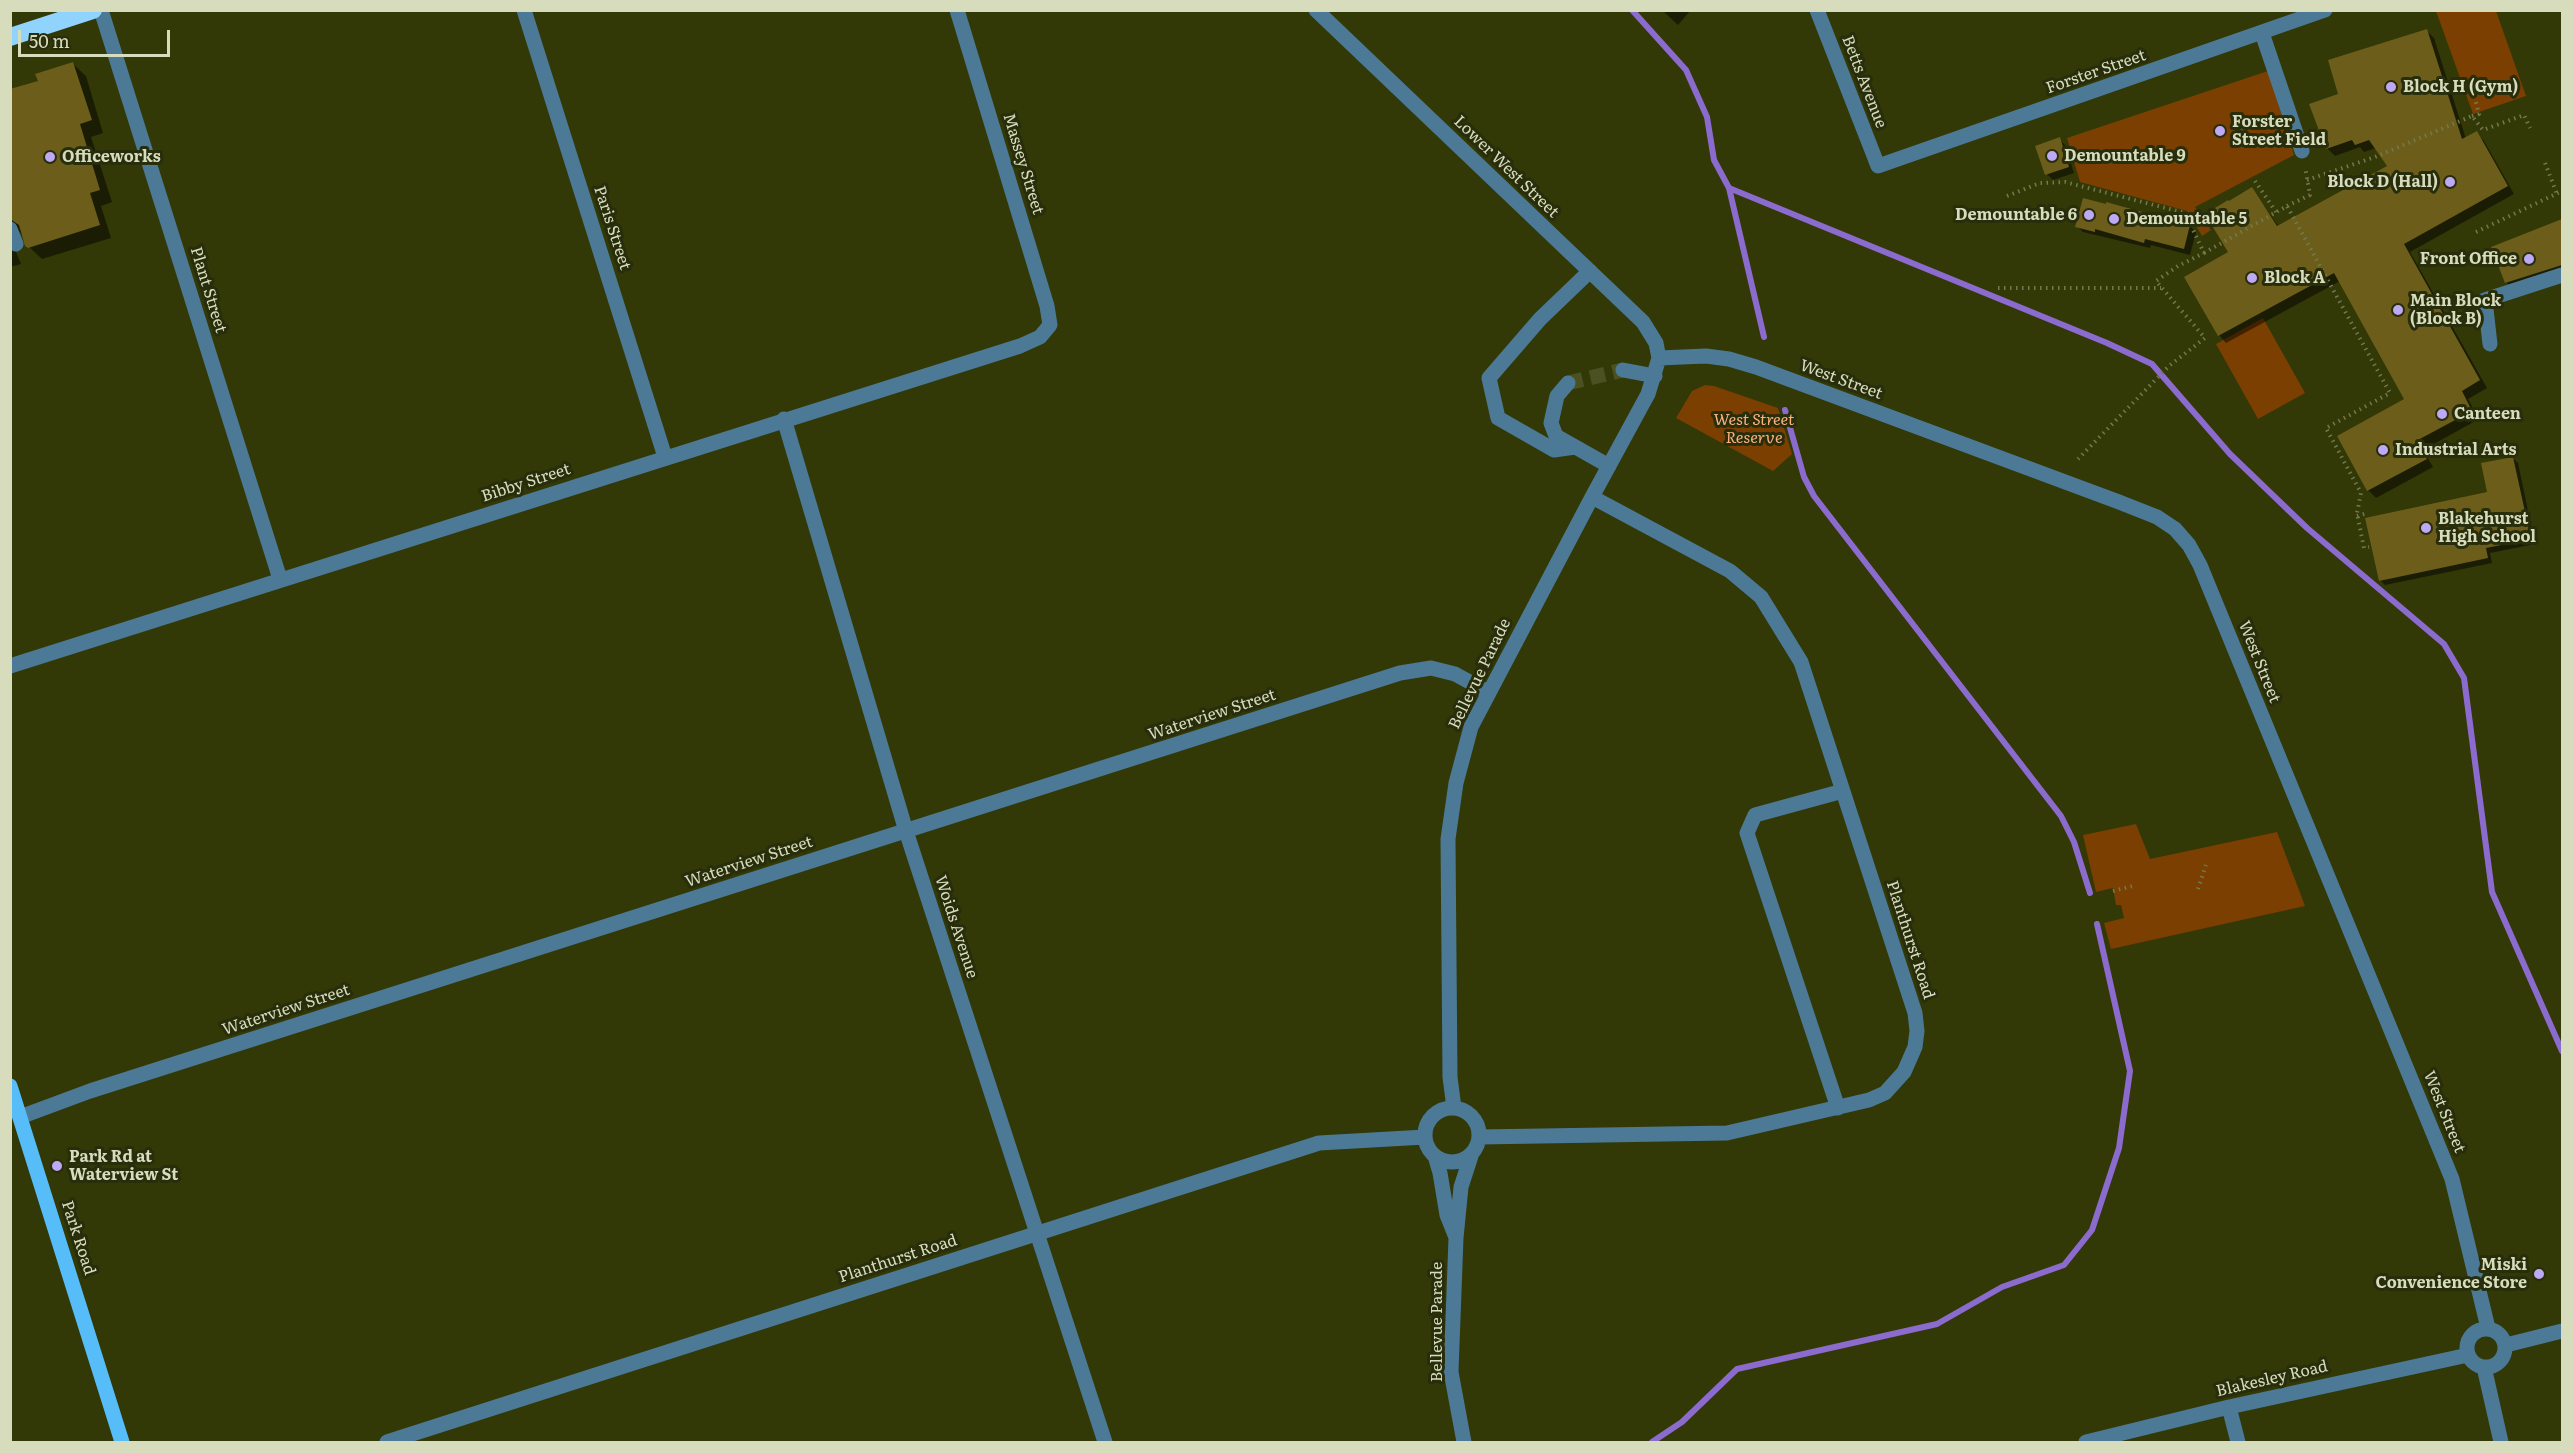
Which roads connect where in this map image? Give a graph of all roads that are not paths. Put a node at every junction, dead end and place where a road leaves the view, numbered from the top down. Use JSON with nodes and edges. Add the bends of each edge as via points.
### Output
{"nodes":[{"id":1,"x":93,"y":10,"type":"edge"},
{"id":2,"x":101,"y":10,"type":"edge"},
{"id":3,"x":524,"y":10,"type":"edge"},
{"id":4,"x":957,"y":10,"type":"edge"},
{"id":5,"x":1316,"y":10,"type":"edge"},
{"id":6,"x":1817,"y":10,"type":"edge"},
{"id":7,"x":2325,"y":10,"type":"edge"},
{"id":8,"x":2262,"y":33,"type":"junction"},
{"id":9,"x":10,"y":37,"type":"edge"},
{"id":10,"x":2302,"y":151,"type":"road end"},
{"id":11,"x":1878,"y":166,"type":"joint"},
{"id":12,"x":10,"y":229,"type":"edge"},
{"id":13,"x":16,"y":244,"type":"dead end"},
{"id":14,"x":1590,"y":271,"type":"junction"},
{"id":15,"x":2562,"y":275,"type":"edge"},
{"id":16,"x":1048,"y":329,"type":"joint"},
{"id":17,"x":2490,"y":344,"type":"dead end"},
{"id":18,"x":1659,"y":358,"type":"junction"},
{"id":19,"x":1623,"y":370,"type":"tunnel mouth"},
{"id":20,"x":1655,"y":376,"type":"junction"},
{"id":21,"x":1568,"y":383,"type":"dead end"},
{"id":22,"x":784,"y":419,"type":"junction"},
{"id":23,"x":1575,"y":447,"type":"junction"},
{"id":24,"x":665,"y":457,"type":"junction"},
{"id":25,"x":1609,"y":466,"type":"junction"},
{"id":26,"x":1592,"y":497,"type":"junction"},
{"id":27,"x":280,"y":579,"type":"junction"},
{"id":28,"x":10,"y":666,"type":"edge"},
{"id":29,"x":1488,"y":692,"type":"junction"},
{"id":30,"x":1843,"y":791,"type":"junction"},
{"id":31,"x":906,"y":831,"type":"junction"},
{"id":32,"x":10,"y":1086,"type":"edge"},
{"id":33,"x":1454,"y":1108,"type":"junction"},
{"id":34,"x":1838,"y":1108,"type":"junction"},
{"id":35,"x":20,"y":1117,"type":"junction"},
{"id":36,"x":1425,"y":1137,"type":"junction"},
{"id":37,"x":1479,"y":1137,"type":"junction"},
{"id":38,"x":1472,"y":1153,"type":"junction"},
{"id":39,"x":1435,"y":1156,"type":"junction"},
{"id":40,"x":1037,"y":1233,"type":"junction"},
{"id":41,"x":1456,"y":1238,"type":"junction"},
{"id":42,"x":2488,"y":1328,"type":"junction"},
{"id":43,"x":2562,"y":1331,"type":"edge"},
{"id":44,"x":2506,"y":1345,"type":"junction"},
{"id":45,"x":2468,"y":1356,"type":"junction"},
{"id":46,"x":2484,"y":1367,"type":"junction"},
{"id":47,"x":111,"y":1402,"type":"junction"},
{"id":48,"x":2229,"y":1407,"type":"junction"},
{"id":49,"x":122,"y":1443,"type":"edge"},
{"id":50,"x":130,"y":1443,"type":"edge"},
{"id":51,"x":387,"y":1443,"type":"edge"},
{"id":52,"x":1105,"y":1443,"type":"edge"},
{"id":53,"x":1464,"y":1443,"type":"edge"},
{"id":54,"x":2086,"y":1443,"type":"edge"},
{"id":55,"x":2238,"y":1443,"type":"edge"},
{"id":56,"x":2501,"y":1443,"type":"edge"}],
"edges":[{"from":1,"to":9,"type":"highway"},
{"from":2,"to":27,"type":"street","name":"Plant Street"},
{"from":3,"to":24,"type":"street","name":"Paris Street"},
{"from":4,"to":16,"type":"street","name":"Massey Street","via":[[1047,306]]},
{"from":5,"to":14,"type":"street","name":"Lower West Street"},
{"from":6,"to":11,"type":"street","name":"Betts Avenue"},
{"from":7,"to":8,"type":"street","name":"Forster Street"},
{"from":8,"to":10,"type":"street"},
{"from":8,"to":11,"type":"street","name":"Forster Street"},
{"from":12,"to":13,"type":"street"},
{"from":14,"to":18,"type":"street","name":"Lower West Street","via":[[1643,322],[1656,343]]},
{"from":14,"to":23,"type":"street","via":[[1489,378],[1498,418],[1554,450]]},
{"from":15,"to":17,"type":"street","via":[[2485,300]]},
{"from":16,"to":22,"type":"street","name":"Bibby Street","via":[[1041,337],[1020,346]]},
{"from":18,"to":20,"type":"street","name":"Bellevue Parade"},
{"from":18,"to":42,"type":"street","name":"West Street","via":[[1706,356],[1756,367],[2119,502],[2175,529],[2200,565],[2452,1179]]},
{"from":19,"to":20,"type":"street"},
{"from":20,"to":25,"type":"street","name":"Bellevue Parade"},
{"from":21,"to":23,"type":"street","via":[[1557,396],[1551,423],[1557,436]]},
{"from":22,"to":24,"type":"street","name":"Bibby Street"},
{"from":22,"to":31,"type":"street","name":"Woids Avenue"},
{"from":23,"to":25,"type":"street"},
{"from":24,"to":27,"type":"street","name":"Bibby Street"},
{"from":25,"to":26,"type":"street","name":"Bellevue Parade"},
{"from":26,"to":29,"type":"street","name":"Bellevue Parade"},
{"from":26,"to":30,"type":"street","name":"Planthurst Road","via":[[1730,571],[1761,597],[1801,662]]},
{"from":27,"to":28,"type":"street","name":"Bibby Street"},
{"from":29,"to":31,"type":"street","name":"Waterview Street","via":[[1455,674],[1431,668],[1400,673]]},
{"from":29,"to":33,"type":"street","name":"Bellevue Parade","via":[[1471,727],[1456,783],[1448,839],[1450,1077]]},
{"from":30,"to":34,"type":"street","name":"Planthurst Road","via":[[1915,1013],[1917,1031],[1910,1062],[1895,1084],[1869,1100]]},
{"from":30,"to":34,"type":"street","via":[[1755,815],[1747,832]]},
{"from":31,"to":35,"type":"street","name":"Waterview Street","via":[[90,1091]]},
{"from":31,"to":40,"type":"street","name":"Woids Avenue"},
{"from":32,"to":35,"type":"main road","name":"Park Road"},
{"from":33,"to":36,"type":"street","via":[[1432,1116]]},
{"from":33,"to":37,"type":"street","via":[[1473,1118]]},
{"from":34,"to":37,"type":"street","name":"Planthurst Road","via":[[1727,1133]]},
{"from":35,"to":47,"type":"main road","name":"Park Road"},
{"from":36,"to":39,"type":"street"},
{"from":36,"to":40,"type":"street","name":"Planthurst Road","via":[[1319,1143]]},
{"from":37,"to":38,"type":"street"},
{"from":38,"to":39,"type":"street","via":[[1453,1162]]},
{"from":38,"to":41,"type":"street","name":"Bellevue Parade","via":[[1461,1187]]},
{"from":39,"to":41,"type":"street","name":"Bellevue Parade","via":[[1446,1215]]},
{"from":40,"to":51,"type":"street","name":"Planthurst Road"},
{"from":40,"to":52,"type":"street","name":"Woids Avenue"},
{"from":41,"to":53,"type":"street","name":"Bellevue Parade","via":[[1451,1372]]},
{"from":42,"to":44,"type":"street","via":[[2500,1334]]},
{"from":42,"to":45,"type":"street","via":[[2470,1336]]},
{"from":43,"to":44,"type":"street"},
{"from":44,"to":46,"type":"street","via":[[2500,1362]]},
{"from":45,"to":46,"type":"street"},
{"from":45,"to":48,"type":"street","name":"Blakesley Road"},
{"from":46,"to":56,"type":"street"},
{"from":47,"to":49,"type":"main road","name":"Park Road"},
{"from":47,"to":50,"type":"main road","name":"Park Road"},
{"from":48,"to":54,"type":"street","name":"Blakesley Road"},
{"from":48,"to":55,"type":"street"}]}
